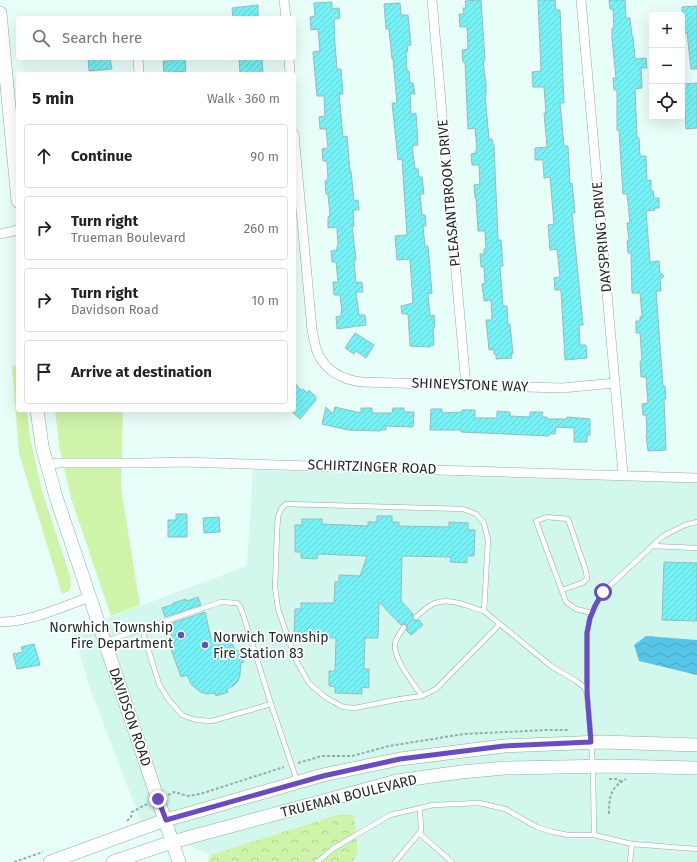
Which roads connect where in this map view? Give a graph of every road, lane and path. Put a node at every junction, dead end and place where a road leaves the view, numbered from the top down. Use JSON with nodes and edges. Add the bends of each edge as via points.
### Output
{"nodes":[{"id":1,"x":284,"y":0,"type":"edge"},
{"id":2,"x":432,"y":0,"type":"edge"},
{"id":3,"x":581,"y":0,"type":"edge"},
{"id":4,"x":0,"y":13,"type":"edge"},
{"id":5,"x":286,"y":16,"type":"edge"},
{"id":6,"x":138,"y":60,"type":"edge"},
{"id":7,"x":289,"y":60,"type":"edge"},
{"id":8,"x":139,"y":72,"type":"edge"},
{"id":9,"x":290,"y":72,"type":"edge"},
{"id":10,"x":296,"y":156,"type":"edge"},
{"id":11,"x":16,"y":181,"type":"edge"},
{"id":12,"x":16,"y":230,"type":"edge"},
{"id":13,"x":0,"y":234,"type":"edge"},
{"id":14,"x":615,"y":384,"type":"junction"},
{"id":15,"x":466,"y":386,"type":"junction"},
{"id":16,"x":37,"y":412,"type":"edge"},
{"id":17,"x":47,"y":465,"type":"junction"},
{"id":18,"x":623,"y":474,"type":"junction"},
{"id":19,"x":697,"y":478,"type":"edge"},
{"id":20,"x":697,"y":522,"type":"edge"},
{"id":21,"x":652,"y":546,"type":"junction"},
{"id":22,"x":697,"y":548,"type":"edge"},
{"id":23,"x":562,"y":590,"type":"junction"},
{"id":24,"x":90,"y":597,"type":"junction"},
{"id":25,"x":484,"y":611,"type":"junction"},
{"id":26,"x":592,"y":613,"type":"junction"},
{"id":27,"x":416,"y":617,"type":"dead end"},
{"id":28,"x":0,"y":622,"type":"edge"},
{"id":29,"x":500,"y":624,"type":"junction"},
{"id":30,"x":404,"y":628,"type":"dead end"},
{"id":31,"x":142,"y":629,"type":"junction"},
{"id":32,"x":105,"y":641,"type":"junction"},
{"id":33,"x":587,"y":693,"type":"junction"},
{"id":34,"x":422,"y":696,"type":"junction"},
{"id":35,"x":271,"y":704,"type":"junction"},
{"id":36,"x":591,"y":742,"type":"junction"},
{"id":37,"x":697,"y":744,"type":"edge"},
{"id":38,"x":593,"y":766,"type":"junction"},
{"id":39,"x":697,"y":768,"type":"edge"},
{"id":40,"x":633,"y":779,"type":"dead end"},
{"id":41,"x":298,"y":783,"type":"junction"},
{"id":42,"x":420,"y":808,"type":"junction"},
{"id":43,"x":609,"y":814,"type":"dead end"},
{"id":44,"x":166,"y":820,"type":"junction"},
{"id":45,"x":419,"y":833,"type":"junction"},
{"id":46,"x":594,"y":835,"type":"junction"},
{"id":47,"x":172,"y":842,"type":"junction"},
{"id":48,"x":632,"y":844,"type":"junction"},
{"id":49,"x":697,"y":849,"type":"edge"},
{"id":50,"x":50,"y":862,"type":"edge"},
{"id":51,"x":113,"y":862,"type":"edge"},
{"id":52,"x":179,"y":862,"type":"edge"},
{"id":53,"x":317,"y":862,"type":"edge"},
{"id":54,"x":395,"y":862,"type":"edge"},
{"id":55,"x":452,"y":862,"type":"edge"},
{"id":56,"x":630,"y":862,"type":"edge"}],
"edges":[{"from":1,"to":5,"type":"street"},
{"from":2,"to":15,"type":"street","name":"PLEASANTBROOK DRIVE"},
{"from":3,"to":14,"type":"street","name":"DAYSPRING DRIVE"},
{"from":4,"to":11,"type":"main road"},
{"from":6,"to":8,"type":"street"},
{"from":7,"to":9,"type":"street"},
{"from":10,"to":15,"type":"street","name":"SHINEYSTONE WAY","via":[[312,330],[318,354],[336,374],[352,380]]},
{"from":12,"to":13,"type":"street"},
{"from":14,"to":15,"type":"street","name":"SHINEYSTONE WAY","via":[[562,388]]},
{"from":14,"to":18,"type":"street","name":"DAYSPRING DRIVE"},
{"from":16,"to":17,"type":"main road","name":"DAVIDSON ROAD"},
{"from":17,"to":18,"type":"street","name":"SCHIRTZINGER ROAD","via":[[182,462]]},
{"from":17,"to":24,"type":"main road","name":"DAVIDSON ROAD"},
{"from":18,"to":19,"type":"street","name":"SCHIRTZINGER ROAD"},
{"from":20,"to":21,"type":"lane","via":[[684,525],[663,536]]},
{"from":21,"to":22,"type":"lane"},
{"from":21,"to":26,"type":"lane","via":[[603,592]]},
{"from":23,"to":23,"type":"lane","via":[[536,521],[547,517],[568,519],[586,571],[587,579],[582,583]]},
{"from":23,"to":26,"type":"lane","via":[[566,602],[576,609]]},
{"from":24,"to":28,"type":"street","via":[[28,619]]},
{"from":24,"to":32,"type":"main road","name":"DAVIDSON ROAD"},
{"from":25,"to":27,"type":"lane","via":[[442,601],[434,603]]},
{"from":25,"to":29,"type":"lane"},
{"from":25,"to":34,"type":"lane","via":[[488,540],[484,523],[476,514],[463,509],[294,504],[286,504],[281,508],[275,560],[278,609],[296,660],[309,683],[324,697],[343,707],[354,708]]},
{"from":26,"to":33,"type":"lane","via":[[587,633]]},
{"from":29,"to":33,"type":"lane","via":[[551,666],[584,687]]},
{"from":29,"to":34,"type":"lane","via":[[436,689]]},
{"from":30,"to":34,"type":"lane","via":[[397,638],[395,653]]},
{"from":31,"to":32,"type":"lane"},
{"from":31,"to":35,"type":"lane","via":[[159,684],[182,715],[196,720],[212,721]]},
{"from":31,"to":35,"type":"lane","via":[[221,602],[237,603],[242,611]]},
{"from":32,"to":44,"type":"main road","name":"DAVIDSON ROAD"},
{"from":33,"to":36,"type":"lane"},
{"from":35,"to":41,"type":"lane"},
{"from":36,"to":37,"type":"main road","name":"TRUEMAN BOULEVARD"},
{"from":36,"to":38,"type":"lane"},
{"from":36,"to":41,"type":"main road","name":"TRUEMAN BOULEVARD","via":[[504,746],[426,755]]},
{"from":38,"to":39,"type":"main road","name":"TRUEMAN BOULEVARD"},
{"from":38,"to":46,"type":"lane"},
{"from":38,"to":47,"type":"main road","name":"TRUEMAN BOULEVARD","via":[[505,768],[397,781]]},
{"from":40,"to":43,"type":"path","via":[[625,779],[609,796]]},
{"from":41,"to":44,"type":"main road","name":"TRUEMAN BOULEVARD"},
{"from":42,"to":45,"type":"lane"},
{"from":42,"to":46,"type":"lane","via":[[479,803],[505,809],[537,827],[553,832]]},
{"from":42,"to":53,"type":"lane","via":[[390,815],[334,848]]},
{"from":44,"to":47,"type":"main road","name":"DAVIDSON ROAD"},
{"from":44,"to":50,"type":"main road","name":"TRUEMAN BOULEVARD"},
{"from":45,"to":54,"type":"lane"},
{"from":45,"to":55,"type":"lane"},
{"from":46,"to":48,"type":"lane"},
{"from":47,"to":51,"type":"main road","name":"TRUEMAN BOULEVARD"},
{"from":47,"to":52,"type":"main road","name":"DAVIDSON ROAD"},
{"from":48,"to":49,"type":"lane"},
{"from":48,"to":56,"type":"lane"}]}
